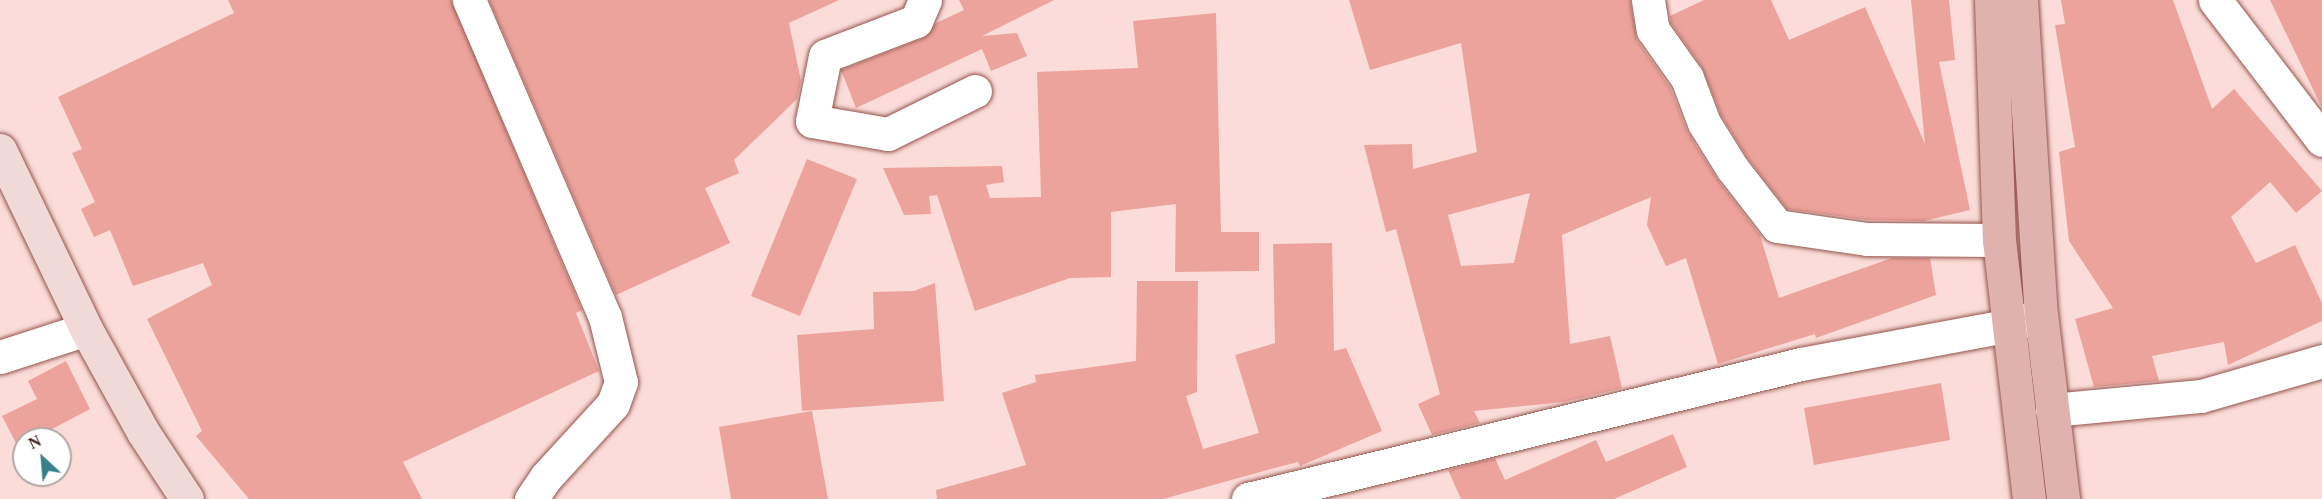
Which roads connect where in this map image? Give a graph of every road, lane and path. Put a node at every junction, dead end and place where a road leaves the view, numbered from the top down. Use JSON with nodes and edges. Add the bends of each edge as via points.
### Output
{"nodes":[{"id":1,"x":469,"y":0,"type":"edge"},
{"id":2,"x":925,"y":0,"type":"edge"},
{"id":3,"x":1648,"y":0,"type":"edge"},
{"id":4,"x":1991,"y":0,"type":"edge"},
{"id":5,"x":2021,"y":0,"type":"edge"},
{"id":6,"x":2215,"y":0,"type":"edge"},
{"id":7,"x":975,"y":91,"type":"dead end"},
{"id":8,"x":2322,"y":140,"type":"edge"},
{"id":9,"x":0,"y":150,"type":"edge"},
{"id":10,"x":1999,"y":240,"type":"junction"},
{"id":11,"x":2041,"y":314,"type":"junction"},
{"id":12,"x":2006,"y":326,"type":"junction"},
{"id":13,"x":86,"y":329,"type":"junction"},
{"id":14,"x":0,"y":357,"type":"edge"},
{"id":15,"x":2322,"y":362,"type":"edge"},
{"id":16,"x":2052,"y":410,"type":"junction"},
{"id":17,"x":1267,"y":497,"type":"edge"},
{"id":18,"x":187,"y":499,"type":"edge"},
{"id":19,"x":531,"y":499,"type":"edge"},
{"id":20,"x":2029,"y":499,"type":"edge"},
{"id":21,"x":2063,"y":499,"type":"edge"}],
"edges":[{"from":1,"to":19,"type":"street","via":[[604,317],[621,382],[613,404],[546,477]]},
{"from":2,"to":7,"type":"street","via":[[916,21],[825,56],[812,121],[888,134]]},
{"from":3,"to":10,"type":"street","via":[[1653,30],[1687,78],[1704,123],[1732,168],[1777,226],[1867,239]]},
{"from":4,"to":10,"type":"main road"},
{"from":5,"to":11,"type":"main road"},
{"from":6,"to":8,"type":"street"},
{"from":9,"to":13,"type":"main road"},
{"from":10,"to":12,"type":"main road"},
{"from":11,"to":12,"type":"street"},
{"from":11,"to":16,"type":"main road"},
{"from":12,"to":17,"type":"street","via":[[1801,364]]},
{"from":12,"to":20,"type":"main road"},
{"from":13,"to":14,"type":"street"},
{"from":13,"to":18,"type":"main road","via":[[143,432]]},
{"from":15,"to":16,"type":"street","via":[[2201,396]]},
{"from":16,"to":21,"type":"main road"}]}
